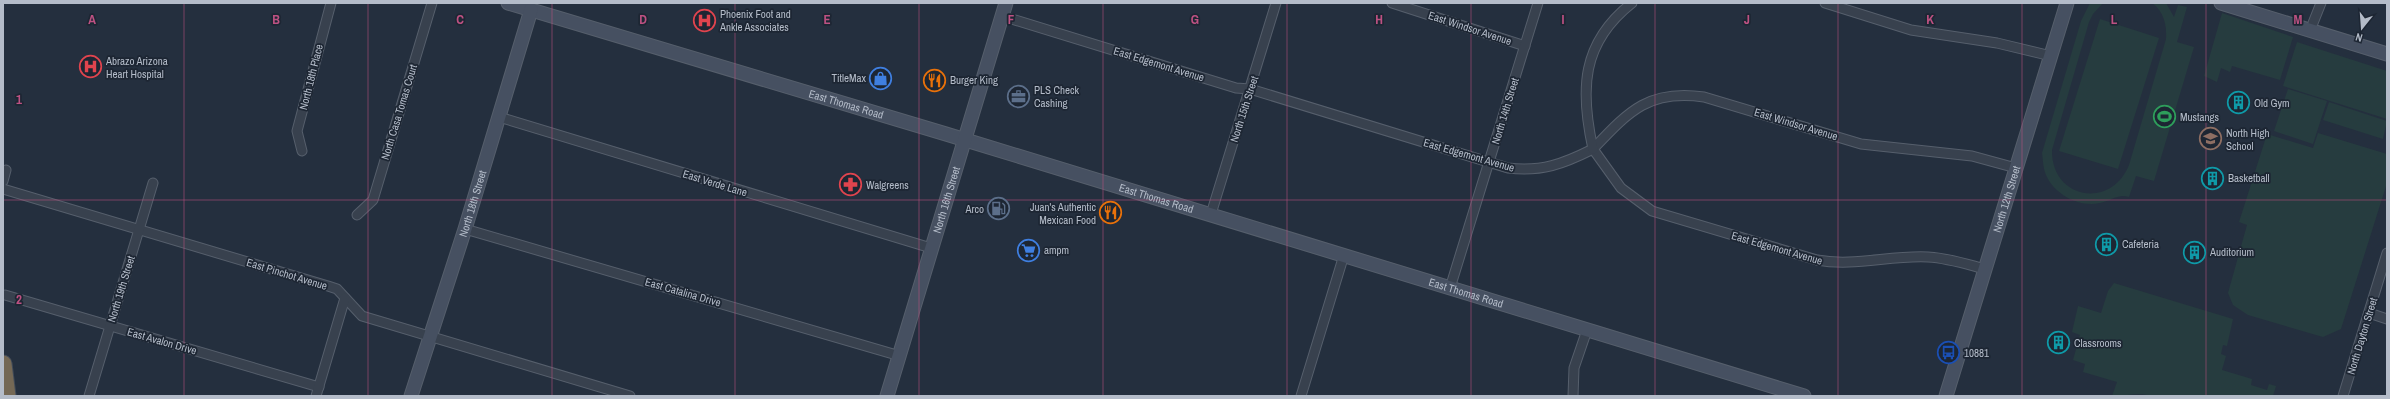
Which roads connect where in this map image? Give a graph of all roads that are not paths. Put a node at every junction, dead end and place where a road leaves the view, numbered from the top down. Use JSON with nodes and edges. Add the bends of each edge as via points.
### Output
{"nodes":[{"id":1,"x":331,"y":3,"type":"edge"},
{"id":2,"x":432,"y":3,"type":"edge"},
{"id":3,"x":508,"y":3,"type":"edge"},
{"id":4,"x":1006,"y":3,"type":"edge"},
{"id":5,"x":1276,"y":3,"type":"edge"},
{"id":6,"x":1392,"y":3,"type":"edge"},
{"id":7,"x":1538,"y":3,"type":"edge"},
{"id":8,"x":1632,"y":3,"type":"edge"},
{"id":9,"x":1825,"y":3,"type":"edge"},
{"id":10,"x":2067,"y":3,"type":"edge"},
{"id":11,"x":2221,"y":3,"type":"edge"},
{"id":12,"x":2249,"y":3,"type":"edge"},
{"id":13,"x":2320,"y":3,"type":"edge"},
{"id":14,"x":531,"y":10,"type":"junction"},
{"id":15,"x":1002,"y":16,"type":"junction"},
{"id":16,"x":2313,"y":23,"type":"junction"},
{"id":17,"x":2387,"y":45,"type":"edge"},
{"id":18,"x":1525,"y":46,"type":"junction"},
{"id":19,"x":2387,"y":54,"type":"edge"},
{"id":20,"x":2051,"y":56,"type":"junction"},
{"id":21,"x":1250,"y":89,"type":"junction"},
{"id":22,"x":499,"y":117,"type":"junction"},
{"id":23,"x":963,"y":139,"type":"junction"},
{"id":24,"x":1593,"y":149,"type":"junction"},
{"id":25,"x":302,"y":151,"type":"dead end"},
{"id":26,"x":1489,"y":163,"type":"junction"},
{"id":27,"x":2016,"y":168,"type":"junction"},
{"id":28,"x":6,"y":170,"type":"dead end"},
{"id":29,"x":3,"y":181,"type":"edge"},
{"id":30,"x":153,"y":183,"type":"dead end"},
{"id":31,"x":3,"y":189,"type":"edge"},
{"id":32,"x":357,"y":214,"type":"dead end"},
{"id":33,"x":1210,"y":214,"type":"junction"},
{"id":34,"x":140,"y":229,"type":"junction"},
{"id":35,"x":465,"y":229,"type":"junction"},
{"id":36,"x":931,"y":248,"type":"junction"},
{"id":37,"x":2387,"y":253,"type":"edge"},
{"id":38,"x":1344,"y":255,"type":"junction"},
{"id":39,"x":1985,"y":269,"type":"junction"},
{"id":40,"x":1450,"y":288,"type":"junction"},
{"id":41,"x":5,"y":295,"type":"dead end"},
{"id":42,"x":345,"y":298,"type":"junction"},
{"id":43,"x":2369,"y":313,"type":"junction"},
{"id":44,"x":2387,"y":319,"type":"edge"},
{"id":45,"x":110,"y":325,"type":"junction"},
{"id":46,"x":1587,"y":330,"type":"junction"},
{"id":47,"x":432,"y":337,"type":"junction"},
{"id":48,"x":900,"y":356,"type":"junction"},
{"id":49,"x":3,"y":364,"type":"edge"},
{"id":50,"x":319,"y":387,"type":"junction"},
{"id":51,"x":7,"y":396,"type":"edge"},
{"id":52,"x":89,"y":396,"type":"edge"},
{"id":53,"x":316,"y":396,"type":"edge"},
{"id":54,"x":412,"y":396,"type":"edge"},
{"id":55,"x":630,"y":396,"type":"edge"},
{"id":56,"x":887,"y":396,"type":"edge"},
{"id":57,"x":1301,"y":396,"type":"edge"},
{"id":58,"x":1573,"y":396,"type":"edge"},
{"id":59,"x":1804,"y":396,"type":"edge"},
{"id":60,"x":1946,"y":396,"type":"edge"},
{"id":61,"x":2343,"y":396,"type":"edge"}],
"edges":[{"from":1,"to":25,"type":"street","name":"North 18th Place","via":[[298,130]]},
{"from":2,"to":32,"type":"street","name":"North Casa Tomas Court","via":[[373,200]]},
{"from":3,"to":14,"type":"main road","name":"East Thomas Road"},
{"from":4,"to":15,"type":"main road","name":"North 16th Street"},
{"from":5,"to":21,"type":"street","name":"North 15th Street"},
{"from":6,"to":18,"type":"street","name":"East Windsor Avenue"},
{"from":7,"to":18,"type":"street","name":"North 14th Street"},
{"from":8,"to":24,"type":"street","via":[[1605,29],[1590,56],[1585,80],[1585,109]]},
{"from":9,"to":20,"type":"street","via":[[1911,30],[1997,42]]},
{"from":10,"to":20,"type":"main road","name":"North 12th Street"},
{"from":11,"to":19,"type":"main road"},
{"from":12,"to":16,"type":"main road"},
{"from":13,"to":16,"type":"street"},
{"from":14,"to":22,"type":"main road","name":"North 18th Street"},
{"from":14,"to":23,"type":"main road","name":"East Thomas Road"},
{"from":15,"to":21,"type":"street","name":"East Edgemont Avenue","via":[[1236,88]]},
{"from":15,"to":23,"type":"main road","name":"North 16th Street"},
{"from":16,"to":17,"type":"main road"},
{"from":18,"to":26,"type":"street","name":"North 14th Street"},
{"from":20,"to":27,"type":"main road","name":"North 12th Street"},
{"from":21,"to":26,"type":"street","name":"East Edgemont Avenue"},
{"from":21,"to":33,"type":"street","name":"North 15th Street"},
{"from":22,"to":35,"type":"main road","name":"North 18th Street"},
{"from":22,"to":36,"type":"street","name":"East Verde Lane"},
{"from":23,"to":33,"type":"main road","name":"East Thomas Road"},
{"from":23,"to":36,"type":"main road","name":"North 16th Street"},
{"from":24,"to":26,"type":"street","name":"East Edgemont Avenue","via":[[1568,162],[1529,170]]},
{"from":24,"to":27,"type":"street","name":"East Windsor Avenue","via":[[1633,110],[1653,100],[1681,94],[1704,96],[1861,144],[1972,156]]},
{"from":24,"to":39,"type":"street","name":"East Edgemont Avenue","via":[[1621,188],[1642,205],[1665,216],[1829,263],[1926,257]]},
{"from":26,"to":40,"type":"street","name":"North 14th Street"},
{"from":27,"to":39,"type":"main road","name":"North 12th Street"},
{"from":28,"to":29,"type":"street"},
{"from":30,"to":34,"type":"street","name":"North 19th Street"},
{"from":31,"to":34,"type":"street","name":"East Pinchot Avenue"},
{"from":33,"to":38,"type":"main road","name":"East Thomas Road"},
{"from":34,"to":42,"type":"street","name":"East Pinchot Avenue","via":[[337,289]]},
{"from":34,"to":45,"type":"street","name":"North 19th Street"},
{"from":35,"to":47,"type":"main road","name":"North 18th Street"},
{"from":35,"to":48,"type":"street","name":"East Catalina Drive"},
{"from":36,"to":48,"type":"main road","name":"North 16th Street"},
{"from":37,"to":43,"type":"street","name":"North Dayton Street"},
{"from":38,"to":40,"type":"main road","name":"East Thomas Road"},
{"from":38,"to":57,"type":"street"},
{"from":39,"to":60,"type":"main road","name":"North 12th Street"},
{"from":40,"to":46,"type":"main road","name":"East Thomas Road"},
{"from":41,"to":45,"type":"street","name":"East Avalon Drive"},
{"from":42,"to":47,"type":"street","name":"East Pinchot Avenue","via":[[362,316]]},
{"from":42,"to":50,"type":"street"},
{"from":43,"to":44,"type":"street"},
{"from":43,"to":61,"type":"street","name":"North Dayton Street"},
{"from":45,"to":50,"type":"street","name":"East Avalon Drive"},
{"from":45,"to":52,"type":"street","name":"North 19th Street"},
{"from":46,"to":58,"type":"street","via":[[1574,368]]},
{"from":46,"to":59,"type":"main road","name":"East Thomas Road"},
{"from":47,"to":54,"type":"main road","name":"North 18th Street"},
{"from":47,"to":55,"type":"street","name":"East Pinchot Avenue"},
{"from":48,"to":56,"type":"main road","name":"North 16th Street"},
{"from":49,"to":51,"type":"highway"},
{"from":50,"to":53,"type":"street"}]}
